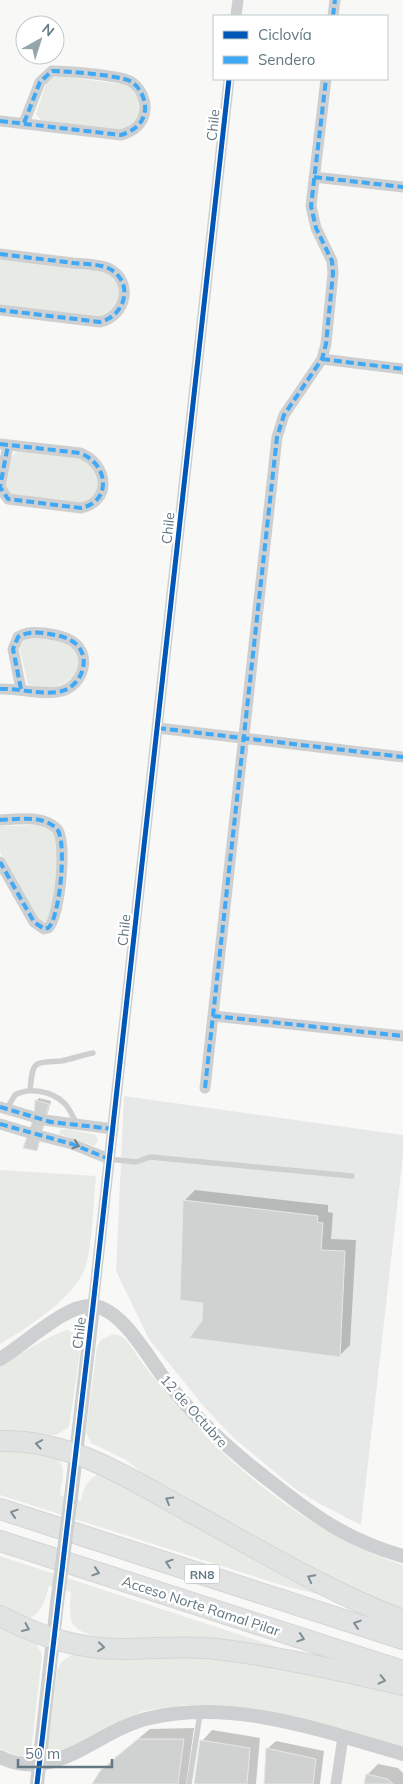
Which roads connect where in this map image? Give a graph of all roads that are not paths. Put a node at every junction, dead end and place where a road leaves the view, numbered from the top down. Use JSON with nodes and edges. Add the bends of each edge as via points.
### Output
{"nodes":[{"id":1,"x":238,"y":0,"type":"edge"},
{"id":2,"x":335,"y":0,"type":"edge"},
{"id":3,"x":236,"y":15,"type":"edge"},
{"id":4,"x":333,"y":15,"type":"edge"},
{"id":5,"x":230,"y":80,"type":"edge"},
{"id":6,"x":326,"y":80,"type":"edge"},
{"id":7,"x":0,"y":121,"type":"edge"},
{"id":8,"x":24,"y":124,"type":"junction"},
{"id":9,"x":314,"y":177,"type":"junction"},
{"id":10,"x":403,"y":187,"type":"edge"},
{"id":11,"x":0,"y":254,"type":"edge"},
{"id":12,"x":0,"y":310,"type":"edge"},
{"id":13,"x":322,"y":359,"type":"junction"},
{"id":14,"x":403,"y":369,"type":"edge"},
{"id":15,"x":4,"y":444,"type":"edge"},
{"id":16,"x":0,"y":689,"type":"edge"},
{"id":17,"x":21,"y":689,"type":"junction"},
{"id":18,"x":158,"y":728,"type":"junction"},
{"id":19,"x":243,"y":738,"type":"junction"},
{"id":20,"x":403,"y":757,"type":"edge"},
{"id":21,"x":0,"y":820,"type":"edge"},
{"id":22,"x":0,"y":862,"type":"edge"},
{"id":23,"x":213,"y":1016,"type":"junction"},
{"id":24,"x":403,"y":1036,"type":"edge"},
{"id":25,"x":93,"y":1053,"type":"dead end"},
{"id":26,"x":205,"y":1088,"type":"dead end"},
{"id":27,"x":30,"y":1090,"type":"junction"},
{"id":28,"x":2,"y":1112,"type":"edge"},
{"id":29,"x":45,"y":1120,"type":"junction"},
{"id":30,"x":0,"y":1124,"type":"edge"},
{"id":31,"x":78,"y":1125,"type":"junction"},
{"id":32,"x":113,"y":1129,"type":"junction"},
{"id":33,"x":30,"y":1133,"type":"dead end"},
{"id":34,"x":109,"y":1159,"type":"junction"},
{"id":35,"x":352,"y":1176,"type":"dead end"},
{"id":36,"x":93,"y":1306,"type":"junction"},
{"id":37,"x":0,"y":1359,"type":"edge"},
{"id":38,"x":0,"y":1441,"type":"edge"},
{"id":39,"x":76,"y":1455,"type":"junction"},
{"id":40,"x":0,"y":1509,"type":"edge"},
{"id":41,"x":0,"y":1541,"type":"edge"},
{"id":42,"x":403,"y":1556,"type":"edge"},
{"id":43,"x":0,"y":1616,"type":"edge"},
{"id":44,"x":403,"y":1620,"type":"edge"},
{"id":45,"x":403,"y":1639,"type":"edge"},
{"id":46,"x":52,"y":1640,"type":"junction"},
{"id":47,"x":403,"y":1671,"type":"edge"},
{"id":48,"x":403,"y":1685,"type":"edge"},
{"id":49,"x":200,"y":1712,"type":"junction"},
{"id":50,"x":343,"y":1737,"type":"junction"},
{"id":51,"x":403,"y":1754,"type":"edge"},
{"id":52,"x":0,"y":1757,"type":"edge"},
{"id":53,"x":37,"y":1781,"type":"edge"},
{"id":54,"x":189,"y":1784,"type":"edge"},
{"id":55,"x":336,"y":1784,"type":"edge"}],
"edges":[{"from":1,"to":3,"type":"street"},
{"from":2,"to":4,"type":"street"},
{"from":5,"to":18,"type":"street","name":"Chile"},
{"from":6,"to":9,"type":"street"},
{"from":7,"to":8,"type":"street"},
{"from":8,"to":8,"type":"street","via":[[40,82],[52,71],[122,79],[136,85],[144,97],[142,120],[134,129],[121,134]]},
{"from":9,"to":10,"type":"street"},
{"from":9,"to":13,"type":"street","via":[[312,216],[332,261],[333,273]]},
{"from":11,"to":12,"type":"street","via":[[101,266],[119,276],[125,293],[119,311],[100,322]]},
{"from":13,"to":14,"type":"street"},
{"from":13,"to":19,"type":"street","via":[[289,407],[277,437]]},
{"from":15,"to":15,"type":"street","via":[[88,456],[98,464],[104,476],[98,497],[81,508],[8,499],[0,487]]},
{"from":16,"to":17,"type":"street"},
{"from":17,"to":17,"type":"street","via":[[14,649],[18,637],[34,632],[60,635],[77,645],[84,665],[74,684],[58,692]]},
{"from":18,"to":19,"type":"street"},
{"from":18,"to":32,"type":"street","name":"Chile"},
{"from":19,"to":20,"type":"street"},
{"from":19,"to":23,"type":"street"},
{"from":21,"to":22,"type":"street","via":[[42,820],[61,834],[63,846],[55,917],[48,928],[34,922]]},
{"from":23,"to":24,"type":"street"},
{"from":23,"to":26,"type":"street"},
{"from":25,"to":27,"type":"lane","via":[[41,1062],[33,1069]]},
{"from":27,"to":28,"type":"lane","via":[[15,1095]]},
{"from":27,"to":31,"type":"lane","via":[[63,1102]]},
{"from":28,"to":29,"type":"street"},
{"from":29,"to":31,"type":"street"},
{"from":29,"to":34,"type":"street","one_way":true,"via":[[46,1137]]},
{"from":30,"to":33,"type":"street"},
{"from":31,"to":32,"type":"street"},
{"from":32,"to":34,"type":"street","name":"Chile"},
{"from":34,"to":35,"type":"lane","via":[[136,1162],[150,1157]]},
{"from":34,"to":36,"type":"street","name":"Chile"},
{"from":36,"to":37,"type":"street","via":[[67,1312]]},
{"from":36,"to":39,"type":"street","name":"Chile"},
{"from":36,"to":42,"type":"street","name":"12 de Octubre","via":[[108,1312],[125,1326],[188,1408],[242,1460],[326,1524],[365,1544]]},
{"from":39,"to":38,"type":"highway","one_way":true,"via":[[53,1447]]},
{"from":44,"to":39,"type":"highway","one_way":true,"via":[[341,1594],[111,1467]]},
{"from":39,"to":46,"type":"street","name":"Chile","bridge":true},
{"from":45,"to":40,"type":"highway","number":"RN8","one_way":true},
{"from":41,"to":47,"type":"highway","name":"Acceso Norte Ramal Pilar","number":"RN8","one_way":true},
{"from":43,"to":46,"type":"highway","one_way":true},
{"from":46,"to":48,"type":"highway","one_way":true,"via":[[121,1649],[176,1646],[218,1649]]},
{"from":46,"to":53,"type":"street","name":"Chile"},
{"from":49,"to":50,"type":"street","via":[[252,1716]]},
{"from":49,"to":53,"type":"street","via":[[164,1714],[131,1725],[60,1775]]},
{"from":49,"to":54,"type":"lane"},
{"from":50,"to":51,"type":"street"},
{"from":50,"to":55,"type":"street"},
{"from":52,"to":53,"type":"street","via":[[12,1768]]}]}
